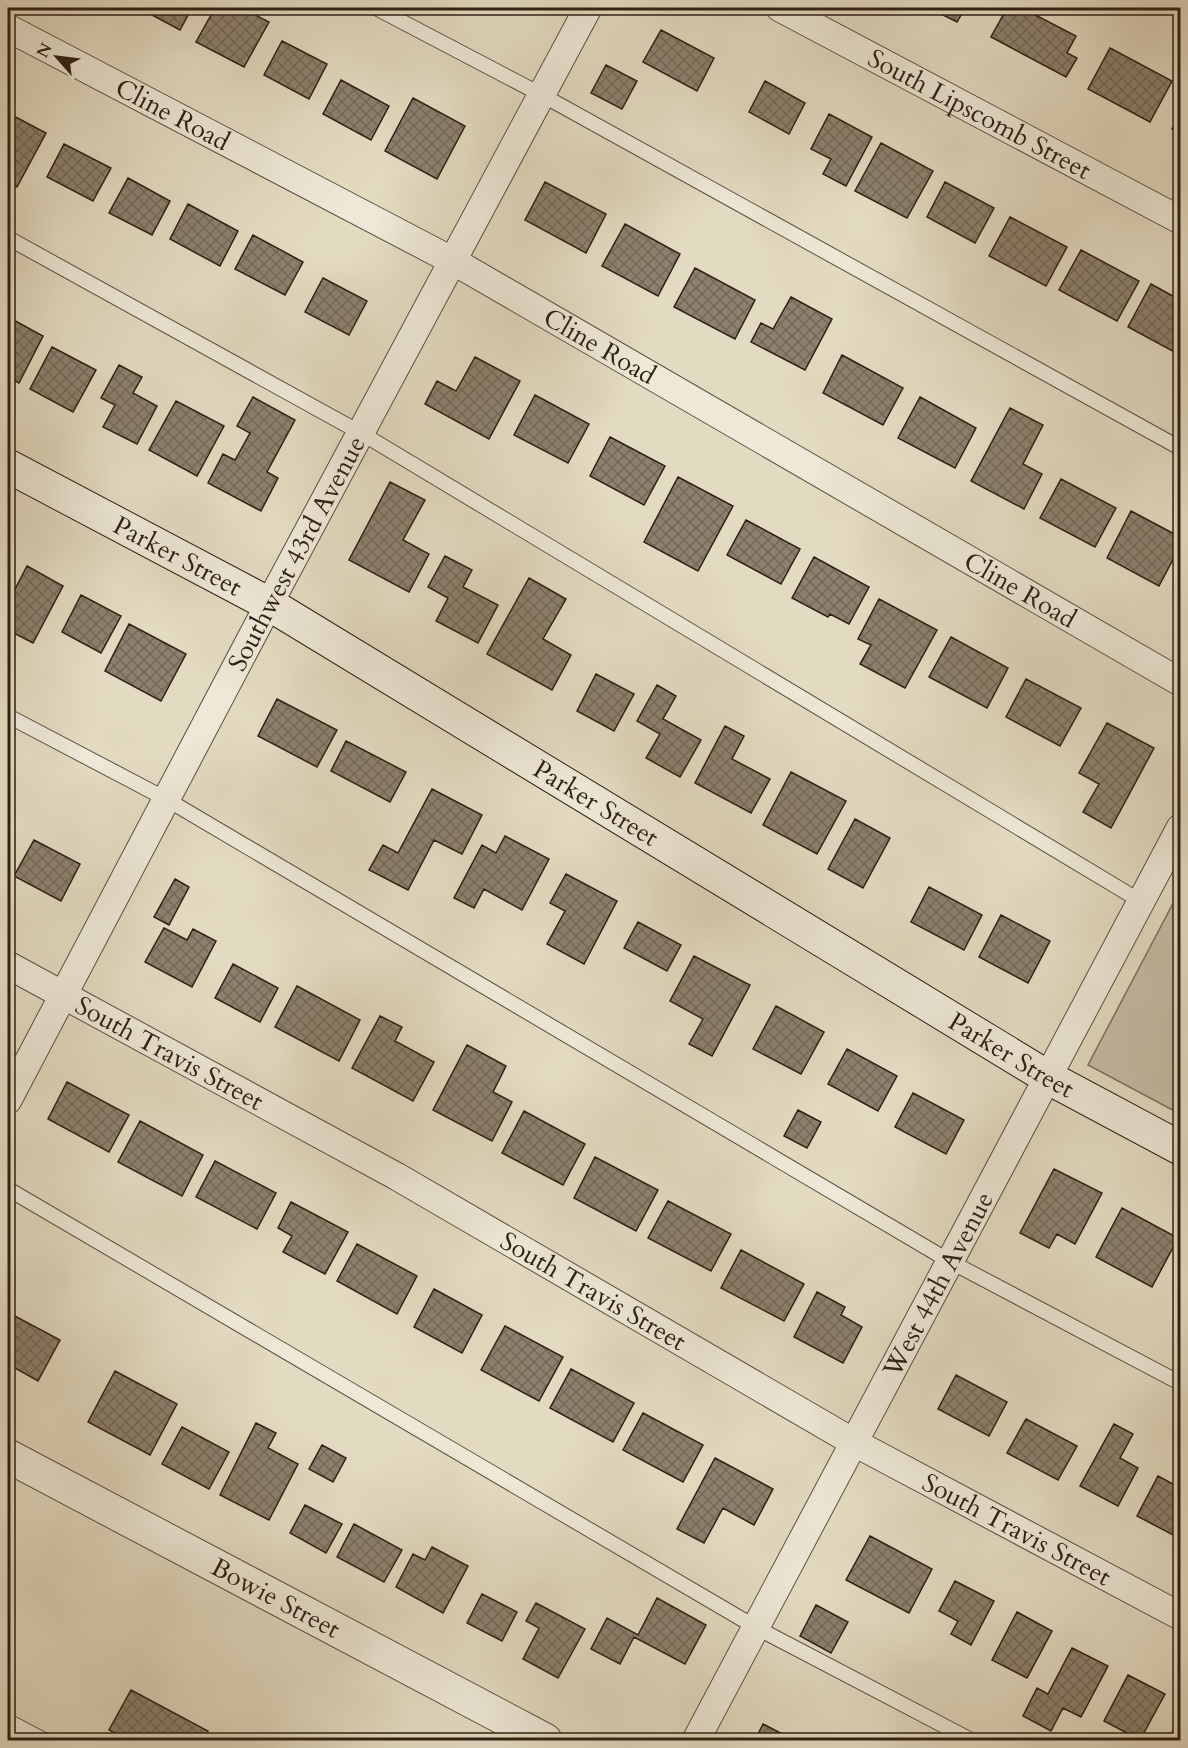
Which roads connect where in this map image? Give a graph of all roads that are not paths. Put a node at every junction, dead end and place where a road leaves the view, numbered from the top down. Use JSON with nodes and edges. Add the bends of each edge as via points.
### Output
{"nodes":[{"id":1,"x":376,"y":8,"type":"edge"},
{"id":2,"x":588,"y":8,"type":"edge"},
{"id":3,"x":780,"y":8,"type":"edge"},
{"id":4,"x":8,"y":28,"type":"edge"},
{"id":5,"x":542,"y":94,"type":"junction"},
{"id":6,"x":1180,"y":220,"type":"edge"},
{"id":7,"x":8,"y":238,"type":"edge"},
{"id":8,"x":453,"y":261,"type":"junction"},
{"id":9,"x":361,"y":433,"type":"junction"},
{"id":10,"x":1180,"y":448,"type":"edge"},
{"id":11,"x":8,"y":466,"type":"edge"},
{"id":12,"x":269,"y":604,"type":"junction"},
{"id":13,"x":1180,"y":682,"type":"edge"},
{"id":14,"x":8,"y":716,"type":"edge"},
{"id":15,"x":166,"y":799,"type":"junction"},
{"id":16,"x":1180,"y":828,"type":"edge"},
{"id":17,"x":1142,"y":902,"type":"junction"},
{"id":18,"x":8,"y":965,"type":"edge"},
{"id":19,"x":63,"y":994,"type":"junction"},
{"id":20,"x":1048,"y":1078,"type":"junction"},
{"id":21,"x":8,"y":1100,"type":"edge"},
{"id":22,"x":1180,"y":1148,"type":"edge"},
{"id":23,"x":8,"y":1189,"type":"edge"},
{"id":24,"x":951,"y":1262,"type":"junction"},
{"id":25,"x":1180,"y":1383,"type":"edge"},
{"id":26,"x":855,"y":1443,"type":"junction"},
{"id":27,"x":8,"y":1456,"type":"edge"},
{"id":28,"x":1180,"y":1616,"type":"edge"},
{"id":29,"x":757,"y":1628,"type":"junction"},
{"id":30,"x":8,"y":1721,"type":"edge"},
{"id":31,"x":44,"y":1740,"type":"edge"},
{"id":32,"x":545,"y":1740,"type":"edge"},
{"id":33,"x":696,"y":1740,"type":"edge"},
{"id":34,"x":971,"y":1740,"type":"edge"}],
"edges":[{"from":1,"to":5,"type":"lane"},
{"from":2,"to":5,"type":"street","name":"Southwest 43rd Avenue"},
{"from":3,"to":6,"type":"street","name":"South Lipscomb Street"},
{"from":4,"to":8,"type":"street","name":"Cline Road"},
{"from":5,"to":8,"type":"street","name":"Southwest 43rd Avenue"},
{"from":5,"to":10,"type":"lane"},
{"from":7,"to":9,"type":"lane"},
{"from":8,"to":9,"type":"street","name":"Southwest 43rd Avenue"},
{"from":8,"to":13,"type":"street","name":"Cline Road"},
{"from":9,"to":12,"type":"street","name":"Southwest 43rd Avenue"},
{"from":9,"to":17,"type":"lane"},
{"from":11,"to":12,"type":"main road","name":"Parker Street"},
{"from":12,"to":15,"type":"street","name":"Southwest 43rd Avenue"},
{"from":12,"to":20,"type":"main road","name":"Parker Street"},
{"from":14,"to":15,"type":"lane"},
{"from":15,"to":19,"type":"street","name":"Southwest 43rd Avenue"},
{"from":15,"to":24,"type":"lane"},
{"from":16,"to":17,"type":"street","name":"West 44th Avenue"},
{"from":17,"to":20,"type":"street","name":"West 44th Avenue"},
{"from":18,"to":19,"type":"street","name":"South Travis Street"},
{"from":19,"to":21,"type":"street","name":"Southwest 43rd Avenue"},
{"from":19,"to":26,"type":"street","name":"South Travis Street","via":[[396,1176]]},
{"from":20,"to":22,"type":"main road","name":"Parker Street"},
{"from":20,"to":24,"type":"street","name":"West 44th Avenue"},
{"from":23,"to":29,"type":"lane"},
{"from":24,"to":25,"type":"lane"},
{"from":24,"to":26,"type":"street","name":"West 44th Avenue"},
{"from":26,"to":28,"type":"street","name":"South Travis Street"},
{"from":26,"to":29,"type":"street","name":"West 44th Avenue"},
{"from":27,"to":32,"type":"main road","name":"Bowie Street"},
{"from":29,"to":33,"type":"street","name":"West 44th Avenue"},
{"from":29,"to":34,"type":"lane"},
{"from":30,"to":31,"type":"lane"}]}
